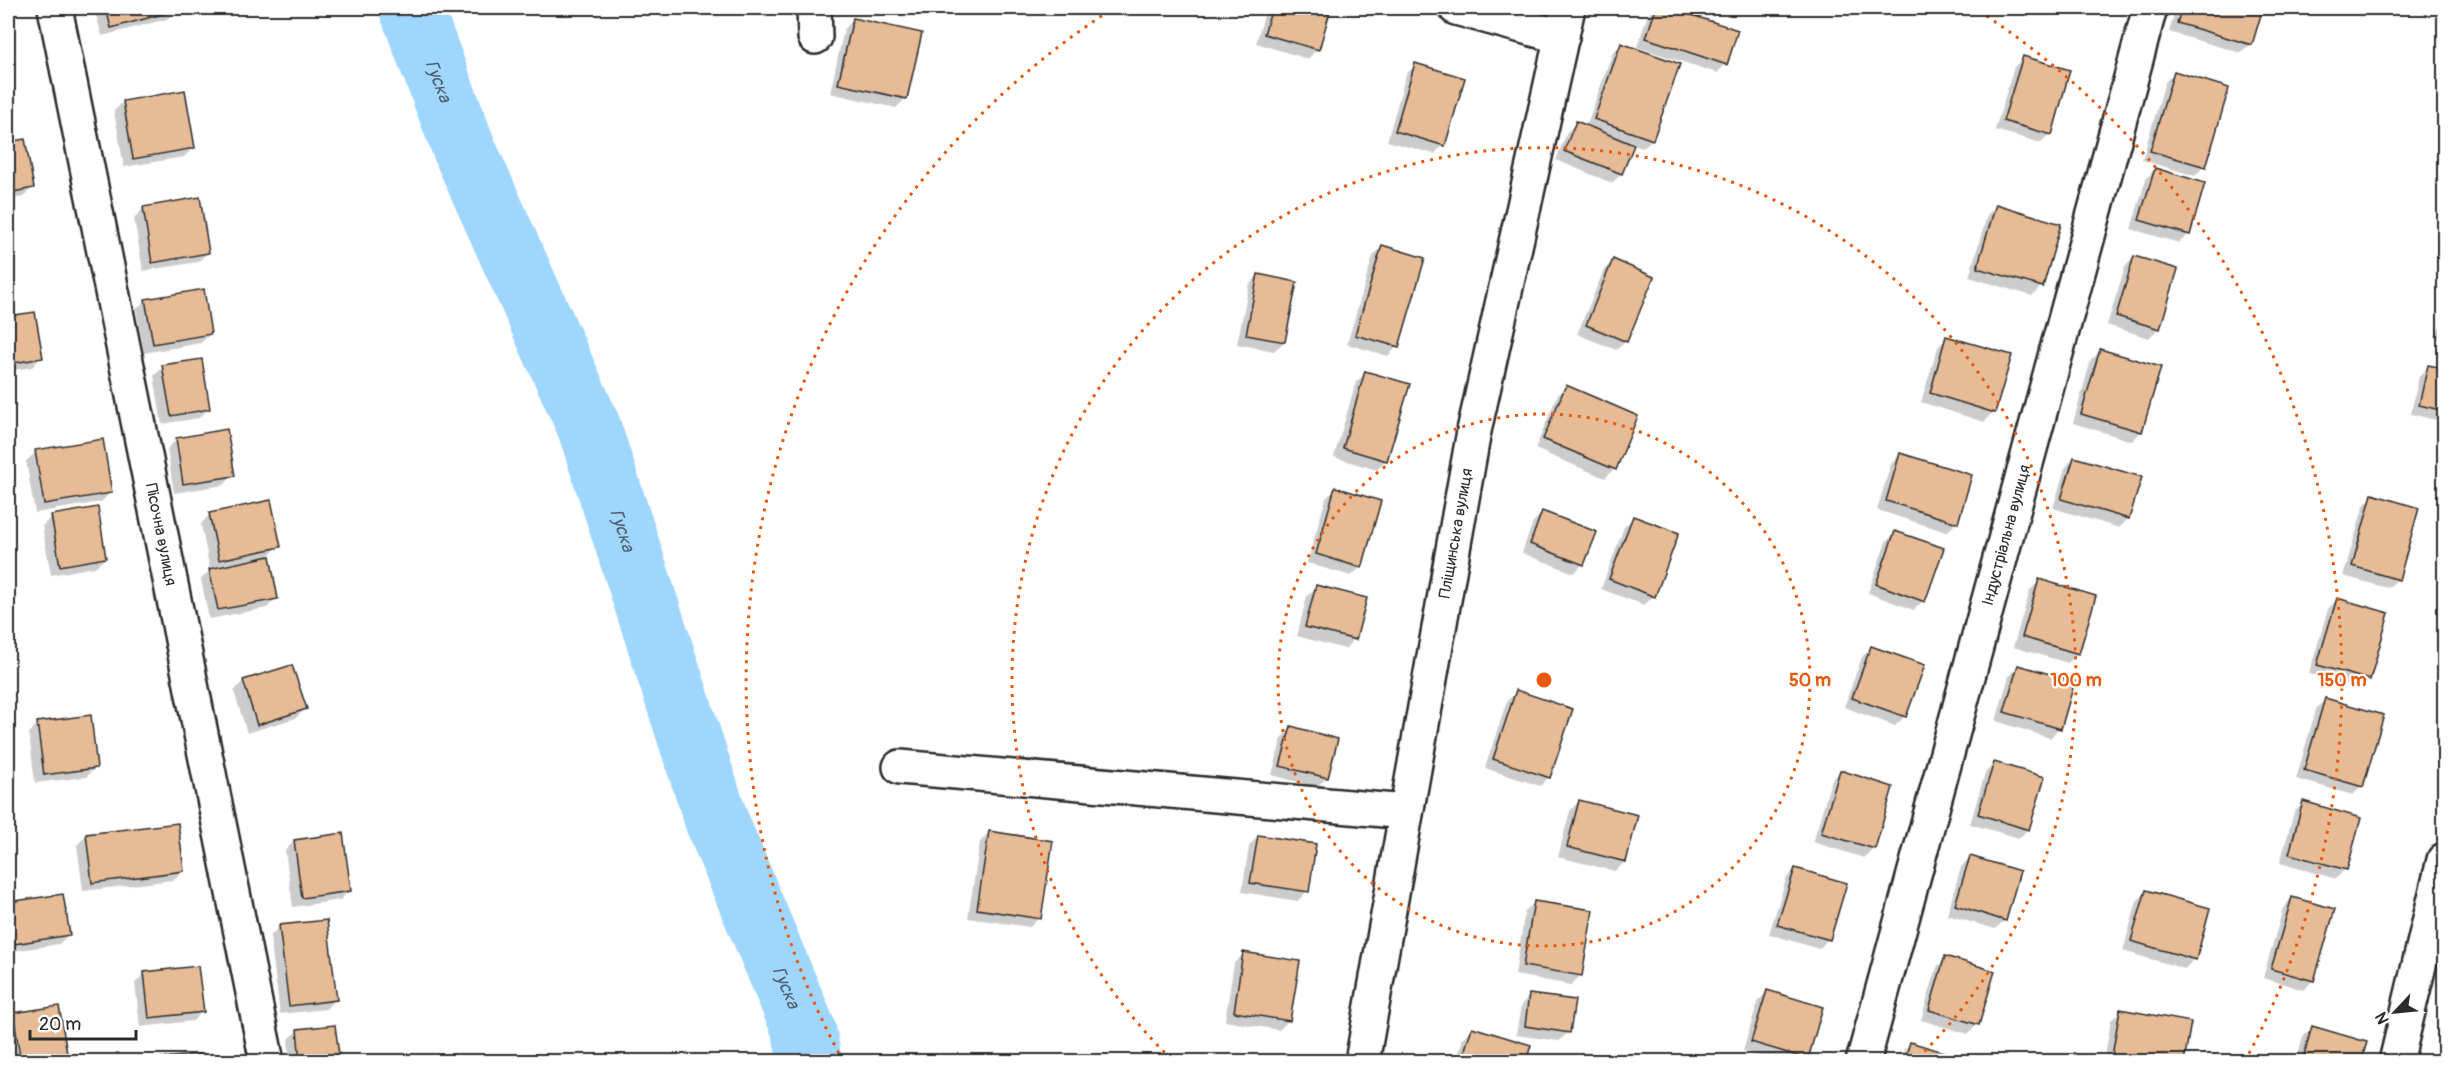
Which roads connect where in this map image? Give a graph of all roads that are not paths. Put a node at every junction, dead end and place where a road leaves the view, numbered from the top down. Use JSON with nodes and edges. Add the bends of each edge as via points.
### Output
{"nodes":[{"id":1,"x":55,"y":8,"type":"edge"},
{"id":2,"x":1456,"y":8,"type":"edge"},
{"id":3,"x":2150,"y":8,"type":"edge"},
{"id":4,"x":1565,"y":22,"type":"edge"},
{"id":5,"x":900,"y":767,"type":"dead end"},
{"id":6,"x":1406,"y":812,"type":"junction"},
{"id":7,"x":2445,"y":860,"type":"edge"},
{"id":8,"x":267,"y":1062,"type":"edge"},
{"id":9,"x":1362,"y":1062,"type":"edge"},
{"id":10,"x":1863,"y":1062,"type":"edge"},
{"id":11,"x":2396,"y":1062,"type":"edge"}],
"edges":[{"from":1,"to":8,"type":"street","name":"Пісочна вулиця"},
{"from":2,"to":4,"type":"street"},
{"from":3,"to":10,"type":"street","name":"Індустріальна вулиця"},
{"from":4,"to":6,"type":"street","name":"Пліщинська вулиця","via":[[1474,431]]},
{"from":5,"to":6,"type":"street"},
{"from":6,"to":9,"type":"street","name":"Пліщинська вулиця"},
{"from":7,"to":11,"type":"street"}]}
